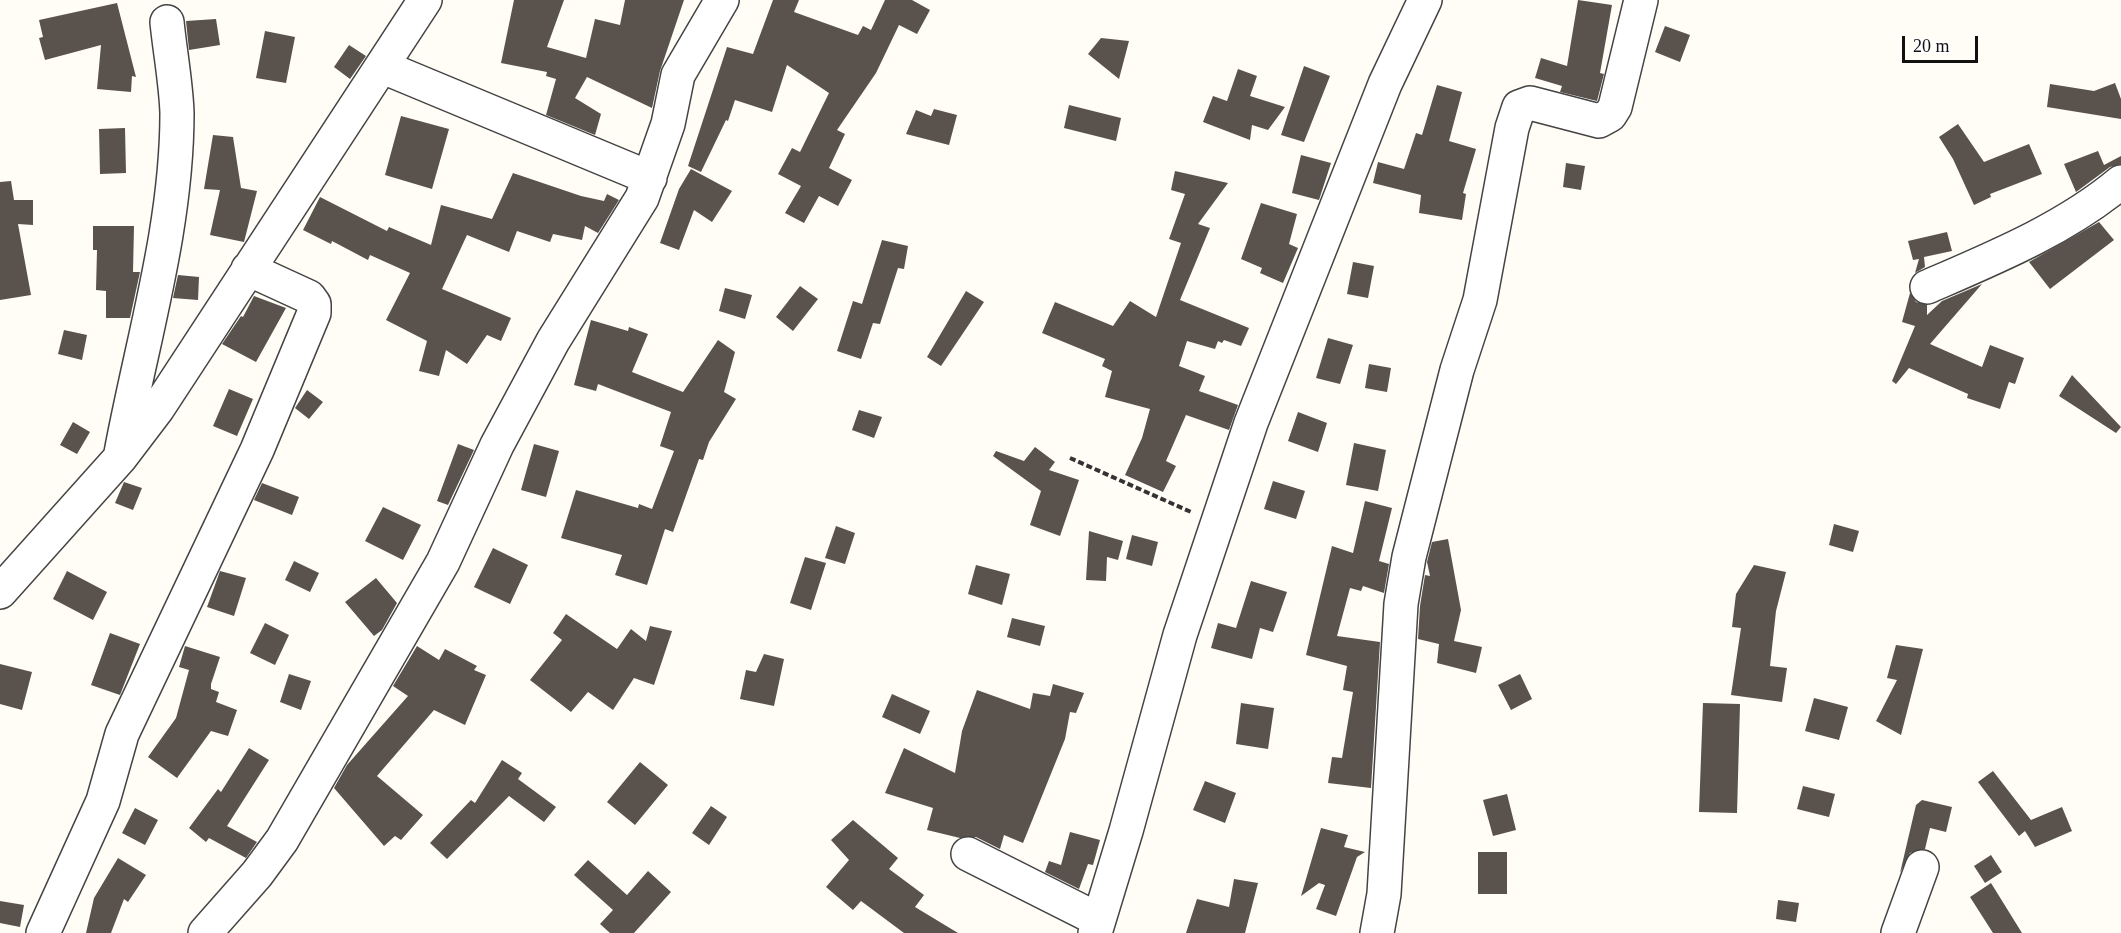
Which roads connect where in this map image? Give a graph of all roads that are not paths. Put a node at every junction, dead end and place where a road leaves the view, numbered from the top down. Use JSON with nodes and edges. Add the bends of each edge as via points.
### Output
{"nodes":[{"id":1,"x":722,"y":0,"type":"edge"},
{"id":2,"x":1425,"y":0,"type":"edge"},
{"id":3,"x":1641,"y":0,"type":"edge"},
{"id":4,"x":420,"y":2,"type":"edge"},
{"id":5,"x":167,"y":22,"type":"dead end"},
{"id":6,"x":383,"y":67,"type":"junction"},
{"id":7,"x":650,"y":178,"type":"junction"},
{"id":8,"x":2121,"y":182,"type":"edge"},
{"id":9,"x":248,"y":269,"type":"junction"},
{"id":10,"x":1927,"y":287,"type":"dead end"},
{"id":11,"x":120,"y":458,"type":"junction"},
{"id":12,"x":0,"y":592,"type":"edge"},
{"id":13,"x":968,"y":854,"type":"dead end"},
{"id":14,"x":1922,"y":867,"type":"dead end"},
{"id":15,"x":1097,"y":927,"type":"edge"},
{"id":16,"x":43,"y":933,"type":"edge"},
{"id":17,"x":205,"y":933,"type":"edge"},
{"id":18,"x":1377,"y":933,"type":"edge"},
{"id":19,"x":1898,"y":933,"type":"edge"}],
"edges":[{"from":1,"to":7,"type":"street","via":[[678,75],[668,124]]},
{"from":2,"to":15,"type":"street","via":[[1384,84],[1251,423],[1180,635]]},
{"from":3,"to":18,"type":"street","via":[[1610,115],[1599,121],[1530,103],[1519,108],[1512,128],[1480,300],[1457,370],[1409,557],[1401,604],[1384,894]]},
{"from":4,"to":6,"type":"street"},
{"from":5,"to":11,"type":"street","via":[[177,112],[172,182],[159,277]]},
{"from":6,"to":7,"type":"street"},
{"from":6,"to":9,"type":"street"},
{"from":7,"to":17,"type":"street","via":[[624,229],[553,341],[497,445],[443,562],[282,840]]},
{"from":8,"to":10,"type":"street","via":[[2085,210]]},
{"from":9,"to":11,"type":"street","via":[[158,408]]},
{"from":9,"to":16,"type":"street","via":[[309,297],[314,313],[257,450],[122,734],[103,801]]},
{"from":11,"to":12,"type":"street"},
{"from":13,"to":15,"type":"street"},
{"from":14,"to":19,"type":"street"}]}
